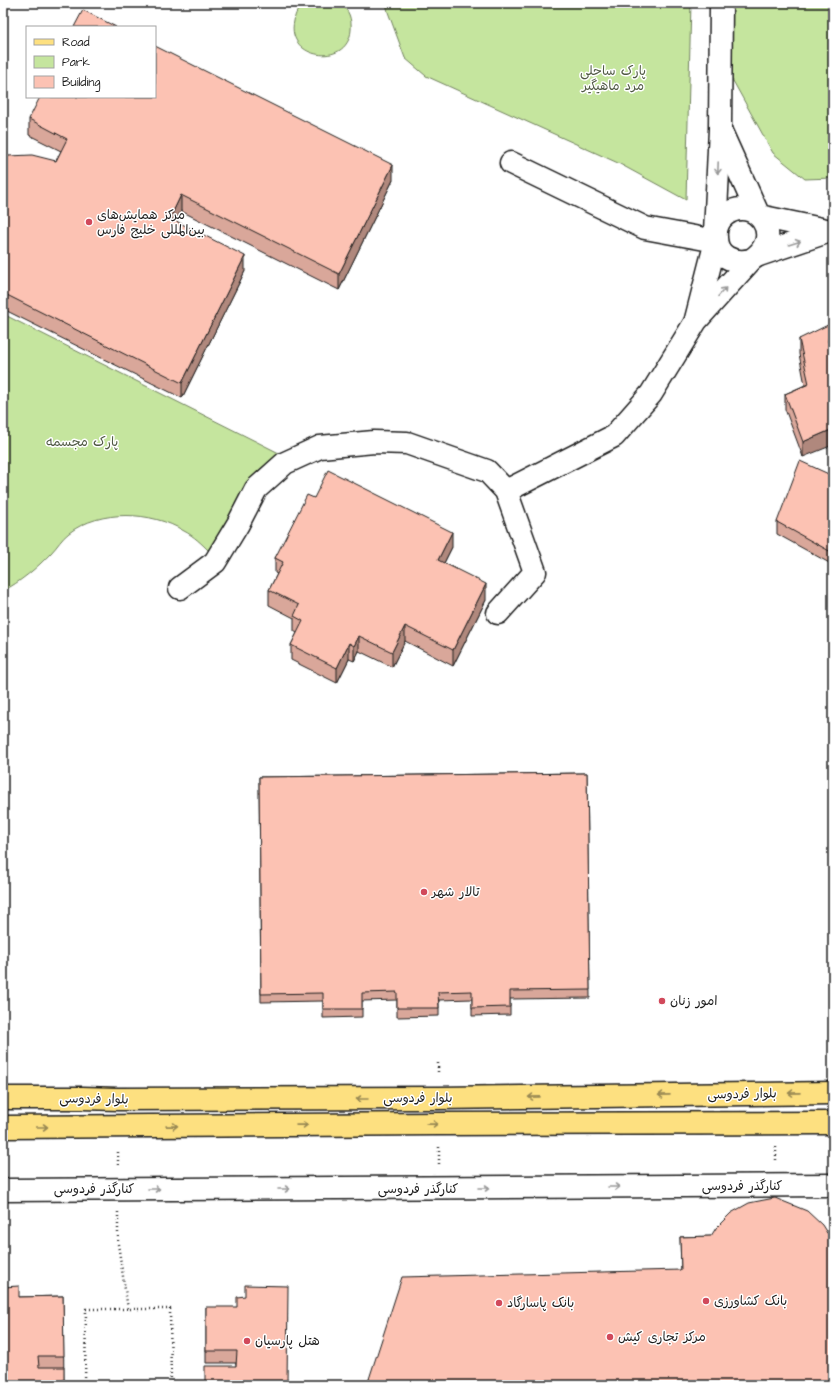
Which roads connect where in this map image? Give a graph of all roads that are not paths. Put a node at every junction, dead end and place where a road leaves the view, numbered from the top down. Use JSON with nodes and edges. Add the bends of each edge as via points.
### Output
{"nodes":[{"id":1,"x":721,"y":3,"type":"edge"},
{"id":2,"x":720,"y":129,"type":"junction"},
{"id":3,"x":511,"y":162,"type":"dead end"},
{"id":4,"x":759,"y":216,"type":"junction"},
{"id":5,"x":832,"y":231,"type":"edge"},
{"id":6,"x":716,"y":237,"type":"junction"},
{"id":7,"x":755,"y":258,"type":"junction"},
{"id":8,"x":696,"y":321,"type":"junction"},
{"id":9,"x":506,"y":491,"type":"junction"},
{"id":10,"x":180,"y":588,"type":"dead end"},
{"id":11,"x":498,"y":613,"type":"dead end"},
{"id":12,"x":833,"y":1093,"type":"edge"},
{"id":13,"x":3,"y":1098,"type":"edge"},
{"id":14,"x":833,"y":1123,"type":"edge"},
{"id":15,"x":3,"y":1127,"type":"edge"},
{"id":16,"x":833,"y":1185,"type":"edge"},
{"id":17,"x":3,"y":1190,"type":"edge"}],
"edges":[{"from":1,"to":2,"type":"street"},
{"from":2,"to":4,"type":"street"},
{"from":2,"to":6,"type":"street","one_way":true},
{"from":3,"to":6,"type":"street","via":[[645,228]]},
{"from":4,"to":5,"type":"street"},
{"from":4,"to":6,"type":"street","via":[[744,209],[728,212],[718,224]]},
{"from":4,"to":7,"type":"street","via":[[767,230],[767,239],[764,248]]},
{"from":7,"to":5,"type":"street","one_way":true},
{"from":6,"to":7,"type":"street","via":[[719,250],[733,261],[742,262]]},
{"from":6,"to":8,"type":"street"},
{"from":8,"to":7,"type":"street","one_way":true},
{"from":8,"to":9,"type":"street","via":[[651,394],[614,436]]},
{"from":9,"to":10,"type":"street","via":[[488,471],[407,443],[374,442],[320,447],[285,463],[256,489],[215,562]]},
{"from":9,"to":11,"type":"street","via":[[535,572]]},
{"from":12,"to":13,"type":"main road","name":"بلوار فردوسی","one_way":true,"via":[[439,1098]]},
{"from":15,"to":14,"type":"main road","name":"بلوار فردوسی","one_way":true},
{"from":17,"to":16,"type":"street","name":"کنارگذر فردوسی","one_way":true}]}
